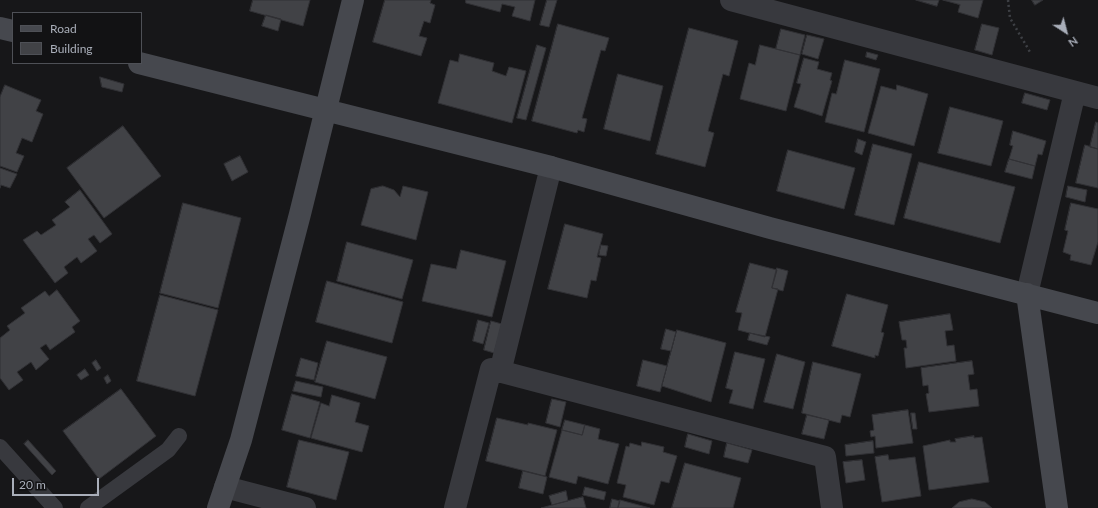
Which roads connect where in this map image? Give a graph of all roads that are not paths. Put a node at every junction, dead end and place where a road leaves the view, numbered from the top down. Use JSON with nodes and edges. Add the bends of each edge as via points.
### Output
{"nodes":[{"id":1,"x":353,"y":0,"type":"edge"},
{"id":2,"x":731,"y":0,"type":"edge"},
{"id":3,"x":778,"y":6,"type":"edge"},
{"id":4,"x":0,"y":28,"type":"edge"},
{"id":5,"x":12,"y":31,"type":"edge"},
{"id":6,"x":142,"y":64,"type":"edge"},
{"id":7,"x":1075,"y":92,"type":"junction"},
{"id":8,"x":1098,"y":98,"type":"edge"},
{"id":9,"x":325,"y":110,"type":"junction"},
{"id":10,"x":551,"y":167,"type":"junction"},
{"id":11,"x":1027,"y":294,"type":"junction"},
{"id":12,"x":1098,"y":313,"type":"edge"},
{"id":13,"x":500,"y":372,"type":"junction"},
{"id":14,"x":178,"y":436,"type":"dead end"},
{"id":15,"x":0,"y":447,"type":"edge"},
{"id":16,"x":225,"y":487,"type":"junction"},
{"id":17,"x":55,"y":508,"type":"edge"},
{"id":18,"x":88,"y":508,"type":"edge"},
{"id":19,"x":218,"y":508,"type":"edge"},
{"id":20,"x":305,"y":508,"type":"edge"},
{"id":21,"x":456,"y":508,"type":"edge"},
{"id":22,"x":832,"y":508,"type":"edge"},
{"id":23,"x":1057,"y":508,"type":"edge"}],
"edges":[{"from":1,"to":9,"type":"street"},
{"from":2,"to":3,"type":"street"},
{"from":3,"to":7,"type":"street"},
{"from":4,"to":5,"type":"street"},
{"from":6,"to":9,"type":"street"},
{"from":7,"to":8,"type":"street"},
{"from":7,"to":11,"type":"street"},
{"from":9,"to":10,"type":"street"},
{"from":9,"to":16,"type":"street","via":[[251,402]]},
{"from":10,"to":11,"type":"street","via":[[770,228]]},
{"from":10,"to":13,"type":"street"},
{"from":11,"to":12,"type":"street"},
{"from":11,"to":23,"type":"street"},
{"from":13,"to":21,"type":"street","via":[[491,369]]},
{"from":13,"to":22,"type":"street","via":[[825,457]]},
{"from":14,"to":18,"type":"lane","via":[[168,450]]},
{"from":15,"to":17,"type":"lane"},
{"from":16,"to":19,"type":"street"},
{"from":16,"to":20,"type":"street"}]}
